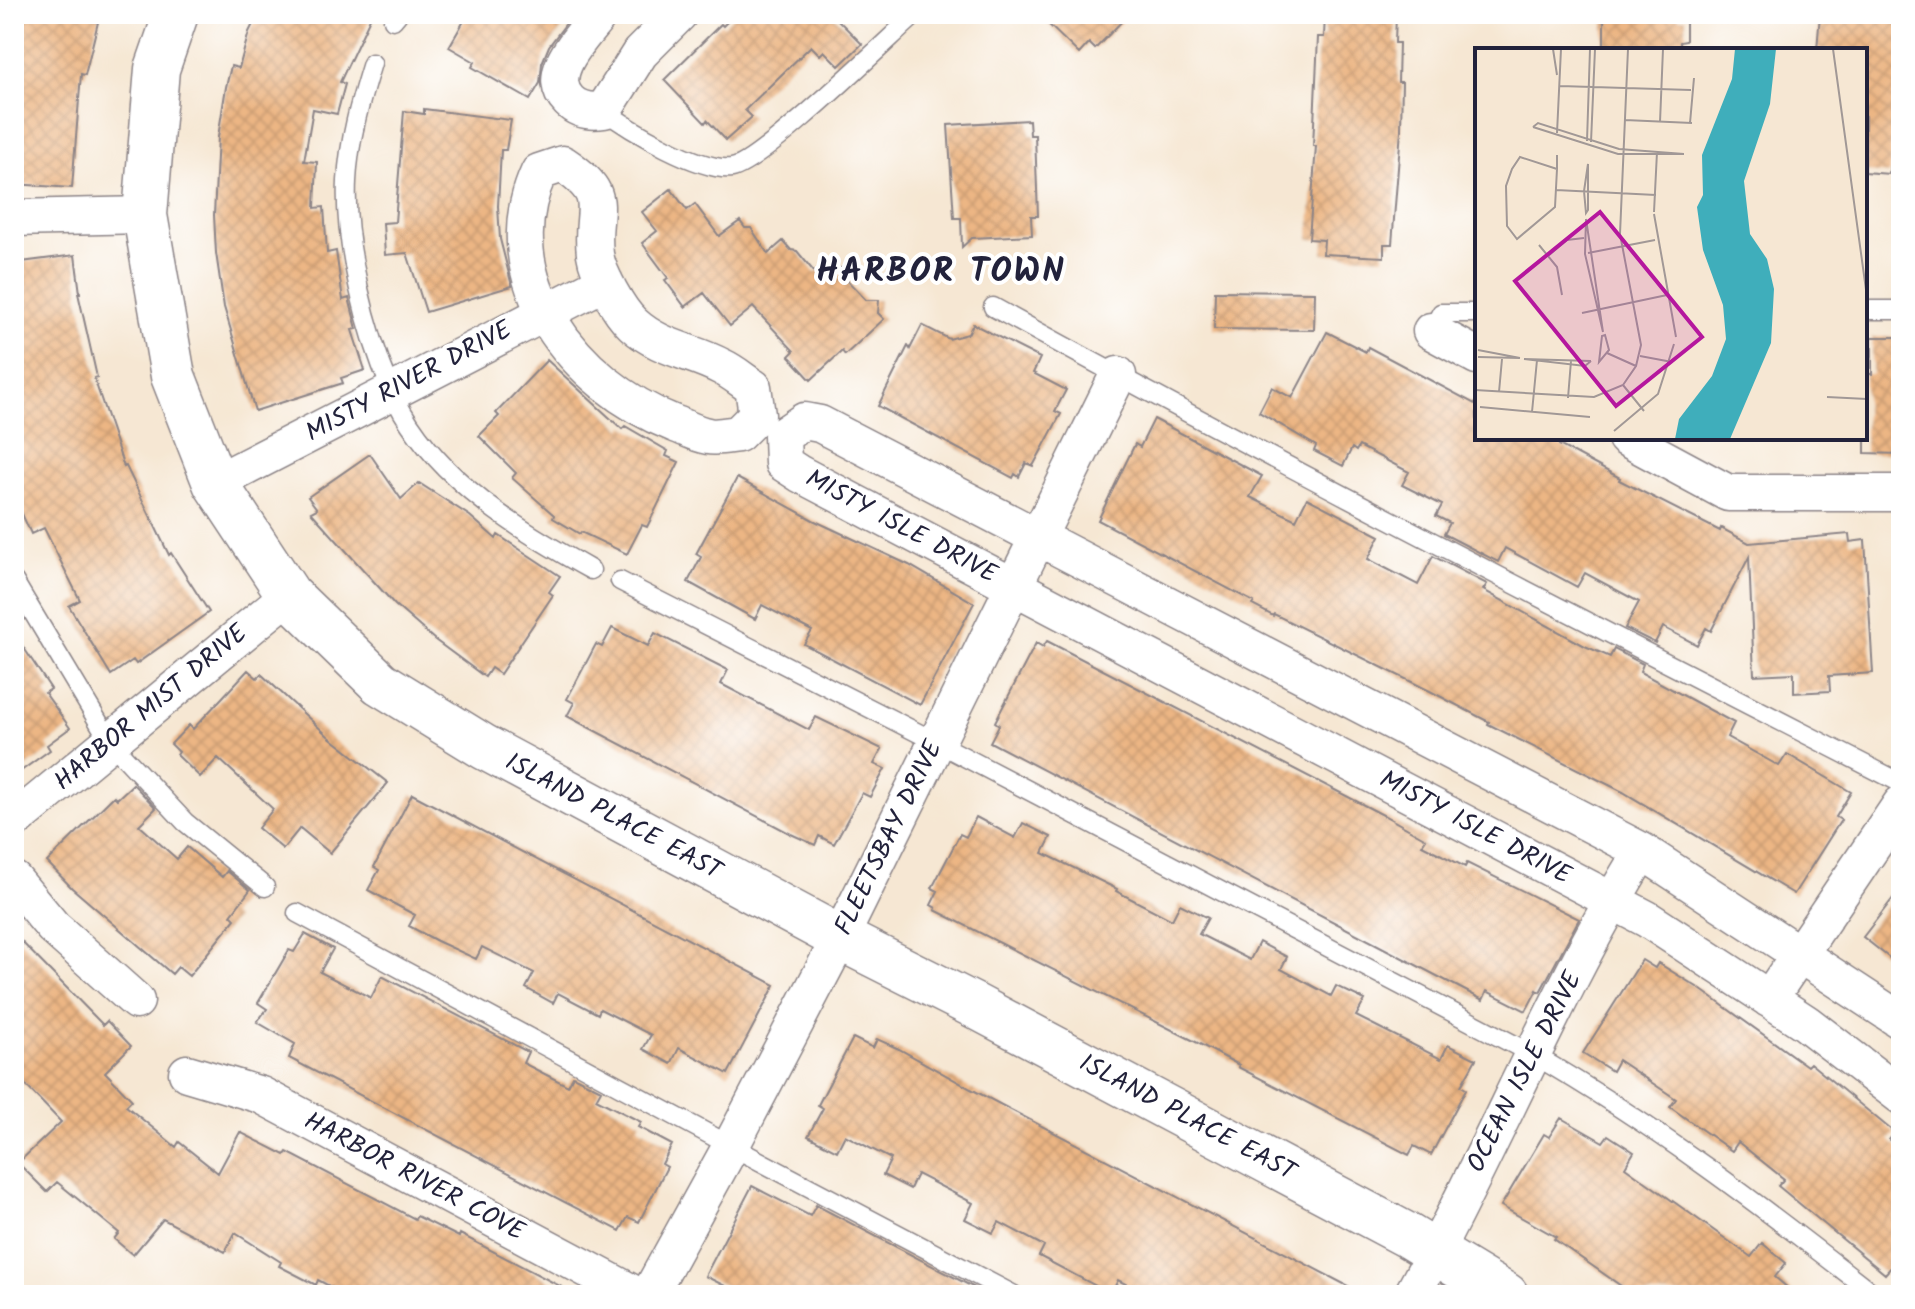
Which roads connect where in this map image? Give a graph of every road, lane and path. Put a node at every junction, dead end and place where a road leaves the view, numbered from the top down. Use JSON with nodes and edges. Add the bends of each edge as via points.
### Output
{"nodes":[{"id":1,"x":176,"y":14,"type":"edge"},
{"id":2,"x":600,"y":14,"type":"edge"},
{"id":3,"x":679,"y":14,"type":"edge"},
{"id":4,"x":916,"y":14,"type":"edge"},
{"id":5,"x":372,"y":63,"type":"dead end"},
{"id":6,"x":604,"y":110,"type":"junction"},
{"id":7,"x":145,"y":215,"type":"junction"},
{"id":8,"x":14,"y":218,"type":"edge"},
{"id":9,"x":605,"y":282,"type":"junction"},
{"id":10,"x":993,"y":307,"type":"dead end"},
{"id":11,"x":1867,"y":310,"type":"edge"},
{"id":12,"x":1901,"y":310,"type":"edge"},
{"id":13,"x":543,"y":312,"type":"junction"},
{"id":14,"x":1475,"y":313,"type":"edge"},
{"id":15,"x":1431,"y":331,"type":"joint"},
{"id":16,"x":1475,"y":355,"type":"edge"},
{"id":17,"x":1118,"y":375,"type":"junction"},
{"id":18,"x":392,"y":391,"type":"junction"},
{"id":19,"x":1630,"y":440,"type":"edge"},
{"id":20,"x":215,"y":483,"type":"junction"},
{"id":21,"x":1901,"y":493,"type":"edge"},
{"id":22,"x":1038,"y":536,"type":"junction"},
{"id":23,"x":591,"y":570,"type":"dead end"},
{"id":24,"x":14,"y":581,"type":"edge"},
{"id":25,"x":620,"y":581,"type":"dead end"},
{"id":26,"x":1013,"y":586,"type":"junction"},
{"id":27,"x":289,"y":595,"type":"junction"},
{"id":28,"x":936,"y":742,"type":"junction"},
{"id":29,"x":111,"y":743,"type":"junction"},
{"id":30,"x":1901,"y":783,"type":"edge"},
{"id":31,"x":1901,"y":804,"type":"edge"},
{"id":32,"x":14,"y":821,"type":"edge"},
{"id":33,"x":1642,"y":851,"type":"junction"},
{"id":34,"x":14,"y":880,"type":"edge"},
{"id":35,"x":265,"y":887,"type":"dead end"},
{"id":36,"x":1612,"y":900,"type":"junction"},
{"id":37,"x":297,"y":913,"type":"dead end"},
{"id":38,"x":840,"y":938,"type":"junction"},
{"id":39,"x":1799,"y":952,"type":"junction"},
{"id":40,"x":1769,"y":999,"type":"junction"},
{"id":41,"x":136,"y":1001,"type":"dead end"},
{"id":42,"x":1901,"y":1021,"type":"edge"},
{"id":43,"x":1532,"y":1054,"type":"junction"},
{"id":44,"x":187,"y":1073,"type":"dead end"},
{"id":45,"x":1901,"y":1096,"type":"edge"},
{"id":46,"x":731,"y":1146,"type":"junction"},
{"id":47,"x":1437,"y":1251,"type":"junction"},
{"id":48,"x":636,"y":1295,"type":"edge"},
{"id":49,"x":649,"y":1295,"type":"edge"},
{"id":50,"x":1014,"y":1295,"type":"edge"},
{"id":51,"x":1412,"y":1295,"type":"edge"},
{"id":52,"x":1506,"y":1295,"type":"edge"},
{"id":53,"x":1875,"y":1295,"type":"edge"}],
"edges":[{"from":1,"to":7,"type":"street","name":"ISLAND PLACE EAST","via":[[157,69]]},
{"from":2,"to":6,"type":"street","via":[[565,59],[560,81],[575,106]]},
{"from":3,"to":6,"type":"street","via":[[640,53]]},
{"from":4,"to":6,"type":"lane","via":[[764,150],[733,168],[675,152]]},
{"from":5,"to":18,"type":"lane","via":[[352,127],[346,183],[350,247]]},
{"from":7,"to":8,"type":"street"},
{"from":7,"to":20,"type":"street","name":"ISLAND PLACE EAST","via":[[173,376]]},
{"from":9,"to":13,"type":"street","name":"MISTY RIVER DRIVE"},
{"from":9,"to":13,"type":"street","via":[[595,254],[597,207],[587,180],[563,164],[539,172],[523,234],[527,267]]},
{"from":9,"to":13,"type":"street","via":[[633,324],[672,349],[721,366],[753,387],[757,415],[738,434],[708,436],[651,414],[611,390],[571,353]]},
{"from":10,"to":17,"type":"lane"},
{"from":11,"to":12,"type":"lane"},
{"from":13,"to":18,"type":"street","name":"MISTY RIVER DRIVE"},
{"from":14,"to":15,"type":"lane","via":[[1441,313]]},
{"from":15,"to":16,"type":"street"},
{"from":17,"to":22,"type":"street","name":"FLEETSBAY DRIVE"},
{"from":17,"to":30,"type":"lane"},
{"from":18,"to":20,"type":"street","name":"MISTY RIVER DRIVE"},
{"from":18,"to":23,"type":"lane","via":[[421,439],[455,477],[538,540]]},
{"from":19,"to":21,"type":"street","via":[[1728,493]]},
{"from":20,"to":27,"type":"street","name":"ISLAND PLACE EAST"},
{"from":22,"to":26,"type":"street","name":"FLEETSBAY DRIVE"},
{"from":22,"to":26,"type":"street","name":"MISTY ISLE DRIVE","via":[[820,424],[804,421],[782,436],[783,463]]},
{"from":22,"to":33,"type":"street","name":"MISTY ISLE DRIVE"},
{"from":24,"to":29,"type":"lane"},
{"from":25,"to":28,"type":"lane"},
{"from":26,"to":28,"type":"street","name":"FLEETSBAY DRIVE"},
{"from":26,"to":36,"type":"street","name":"MISTY ISLE DRIVE"},
{"from":27,"to":29,"type":"street","name":"HARBOR MIST DRIVE"},
{"from":27,"to":38,"type":"street","name":"ISLAND PLACE EAST","via":[[380,683],[496,754]]},
{"from":28,"to":38,"type":"street","name":"FLEETSBAY DRIVE"},
{"from":28,"to":43,"type":"lane"},
{"from":29,"to":32,"type":"street","name":"HARBOR MIST DRIVE"},
{"from":29,"to":35,"type":"lane","via":[[185,822]]},
{"from":31,"to":39,"type":"street"},
{"from":33,"to":36,"type":"street","name":"OCEAN ISLE DRIVE"},
{"from":33,"to":39,"type":"street","name":"MISTY ISLE DRIVE"},
{"from":34,"to":41,"type":"street","via":[[53,927]]},
{"from":36,"to":40,"type":"street","name":"MISTY ISLE DRIVE"},
{"from":36,"to":43,"type":"street","name":"OCEAN ISLE DRIVE"},
{"from":37,"to":46,"type":"lane"},
{"from":38,"to":46,"type":"street","name":"FLEETSBAY DRIVE"},
{"from":38,"to":47,"type":"street","name":"ISLAND PLACE EAST"},
{"from":39,"to":40,"type":"street"},
{"from":39,"to":42,"type":"street","name":"MISTY ISLE DRIVE"},
{"from":40,"to":45,"type":"street","name":"MISTY ISLE DRIVE"},
{"from":43,"to":47,"type":"street","name":"OCEAN ISLE DRIVE"},
{"from":43,"to":53,"type":"lane","via":[[1605,1095],[1756,1201]]},
{"from":44,"to":48,"type":"street","name":"HARBOR RIVER COVE","via":[[261,1095]]},
{"from":46,"to":49,"type":"street","name":"FLEETSBAY DRIVE"},
{"from":46,"to":50,"type":"lane"},
{"from":47,"to":51,"type":"street","name":"OCEAN ISLE DRIVE"},
{"from":47,"to":52,"type":"street","name":"ISLAND PLACE EAST"}]}
